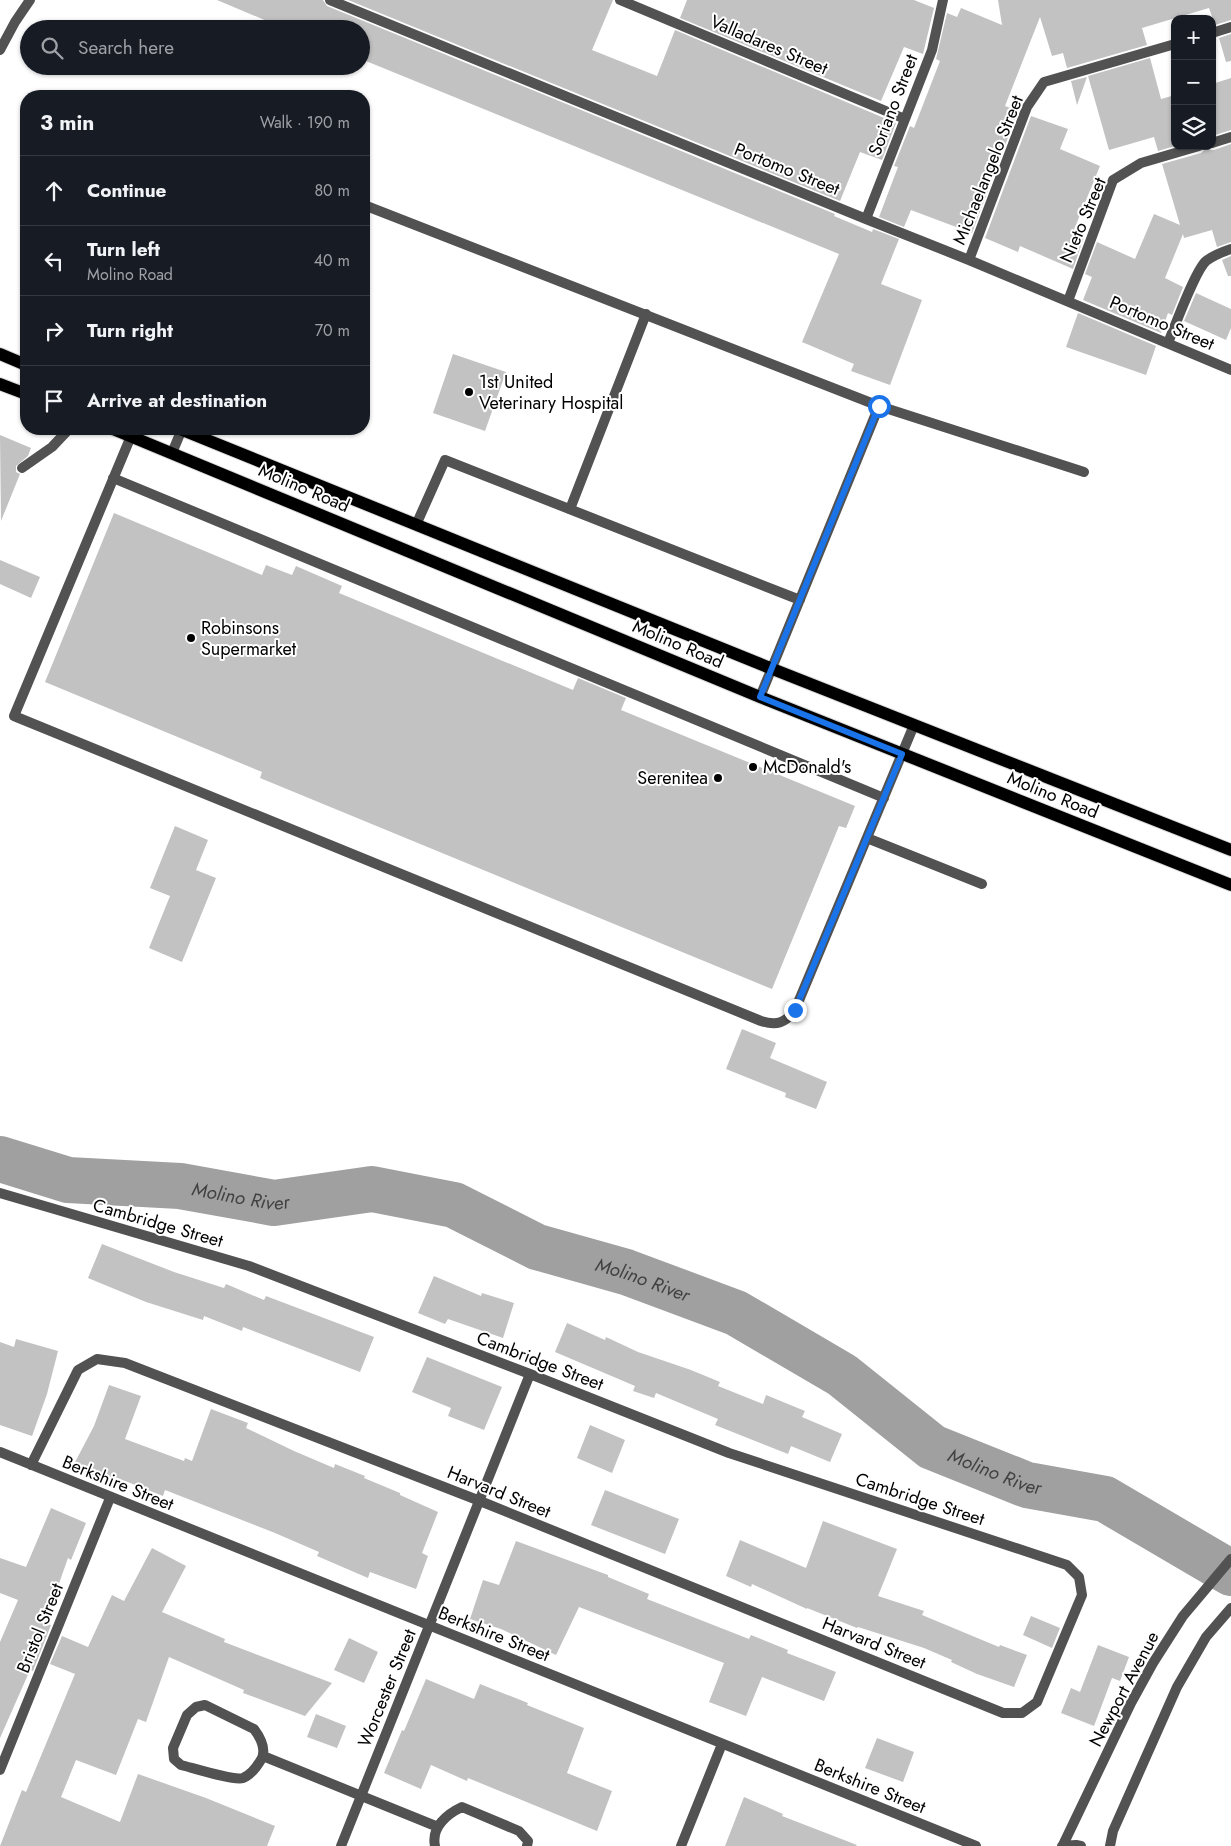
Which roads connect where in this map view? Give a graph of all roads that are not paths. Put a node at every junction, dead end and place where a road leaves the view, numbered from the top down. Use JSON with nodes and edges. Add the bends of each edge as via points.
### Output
{"nodes":[{"id":1,"x":30,"y":0,"type":"edge"},
{"id":2,"x":330,"y":0,"type":"edge"},
{"id":3,"x":620,"y":0,"type":"edge"},
{"id":4,"x":943,"y":0,"type":"edge"},
{"id":5,"x":1231,"y":27,"type":"edge"},
{"id":6,"x":1216,"y":32,"type":"edge"},
{"id":7,"x":1171,"y":45,"type":"edge"},
{"id":8,"x":0,"y":50,"type":"edge"},
{"id":9,"x":905,"y":120,"type":"junction"},
{"id":10,"x":1231,"y":137,"type":"edge"},
{"id":11,"x":1216,"y":141,"type":"edge"},
{"id":12,"x":1185,"y":150,"type":"edge"},
{"id":13,"x":370,"y":207,"type":"edge"},
{"id":14,"x":866,"y":219,"type":"junction"},
{"id":15,"x":1231,"y":249,"type":"edge"},
{"id":16,"x":969,"y":260,"type":"junction"},
{"id":17,"x":1068,"y":301,"type":"junction"},
{"id":18,"x":646,"y":314,"type":"junction"},
{"id":19,"x":1168,"y":343,"type":"junction"},
{"id":20,"x":0,"y":354,"type":"edge"},
{"id":21,"x":20,"y":362,"type":"edge"},
{"id":22,"x":1231,"y":370,"type":"edge"},
{"id":23,"x":0,"y":384,"type":"edge"},
{"id":24,"x":20,"y":392,"type":"edge"},
{"id":25,"x":879,"y":406,"type":"junction"},
{"id":26,"x":63,"y":435,"type":"edge"},
{"id":27,"x":131,"y":435,"type":"edge"},
{"id":28,"x":138,"y":435,"type":"edge"},
{"id":29,"x":179,"y":435,"type":"edge"},
{"id":30,"x":196,"y":435,"type":"edge"},
{"id":31,"x":172,"y":453,"type":"junction"},
{"id":32,"x":22,"y":468,"type":"dead end"},
{"id":33,"x":1084,"y":472,"type":"dead end"},
{"id":34,"x":113,"y":478,"type":"junction"},
{"id":35,"x":570,"y":509,"type":"junction"},
{"id":36,"x":416,"y":525,"type":"junction"},
{"id":37,"x":800,"y":600,"type":"junction"},
{"id":38,"x":770,"y":668,"type":"junction"},
{"id":39,"x":760,"y":697,"type":"junction"},
{"id":40,"x":914,"y":724,"type":"junction"},
{"id":41,"x":902,"y":754,"type":"junction"},
{"id":42,"x":884,"y":798,"type":"junction"},
{"id":43,"x":867,"y":838,"type":"junction"},
{"id":44,"x":1231,"y":850,"type":"edge"},
{"id":45,"x":982,"y":884,"type":"dead end"},
{"id":46,"x":1231,"y":885,"type":"edge"},
{"id":47,"x":0,"y":1193,"type":"edge"},
{"id":48,"x":530,"y":1374,"type":"junction"},
{"id":49,"x":0,"y":1452,"type":"edge"},
{"id":50,"x":31,"y":1465,"type":"junction"},
{"id":51,"x":110,"y":1498,"type":"junction"},
{"id":52,"x":480,"y":1501,"type":"junction"},
{"id":53,"x":1231,"y":1559,"type":"edge"},
{"id":54,"x":1231,"y":1608,"type":"edge"},
{"id":55,"x":430,"y":1626,"type":"junction"},
{"id":56,"x":1003,"y":1713,"type":"joint"},
{"id":57,"x":722,"y":1744,"type":"junction"},
{"id":58,"x":263,"y":1756,"type":"junction"},
{"id":59,"x":0,"y":1770,"type":"edge"},
{"id":60,"x":361,"y":1796,"type":"junction"},
{"id":61,"x":438,"y":1827,"type":"junction"},
{"id":62,"x":341,"y":1846,"type":"edge"},
{"id":63,"x":435,"y":1846,"type":"edge"},
{"id":64,"x":527,"y":1846,"type":"edge"},
{"id":65,"x":681,"y":1846,"type":"edge"},
{"id":66,"x":976,"y":1846,"type":"edge"},
{"id":67,"x":1062,"y":1846,"type":"edge"},
{"id":68,"x":1081,"y":1846,"type":"edge"},
{"id":69,"x":1110,"y":1846,"type":"edge"}],
"edges":[{"from":1,"to":8,"type":"street"},
{"from":2,"to":14,"type":"street","name":"Portomo Street"},
{"from":3,"to":9,"type":"street","name":"Valladares Street"},
{"from":4,"to":9,"type":"street","name":"Soriano Street","via":[[932,50]]},
{"from":5,"to":6,"type":"street"},
{"from":7,"to":16,"type":"street","name":"Michaelangelo Street","via":[[1044,82],[1027,107]]},
{"from":9,"to":14,"type":"street","name":"Soriano Street"},
{"from":10,"to":11,"type":"street"},
{"from":12,"to":17,"type":"street","name":"Nieto Street","via":[[1141,163],[1113,180]]},
{"from":13,"to":18,"type":"street"},
{"from":14,"to":16,"type":"street","name":"Portomo Street"},
{"from":15,"to":19,"type":"street","via":[[1205,262]]},
{"from":16,"to":17,"type":"street","name":"Portomo Street"},
{"from":17,"to":19,"type":"street","name":"Portomo Street"},
{"from":18,"to":25,"type":"street"},
{"from":18,"to":35,"type":"street"},
{"from":19,"to":22,"type":"street","name":"Portomo Street"},
{"from":20,"to":21,"type":"main road"},
{"from":23,"to":24,"type":"main road"},
{"from":25,"to":33,"type":"street"},
{"from":25,"to":37,"type":"street"},
{"from":26,"to":32,"type":"street"},
{"from":27,"to":34,"type":"street"},
{"from":28,"to":31,"type":"main road","name":"Molino Road"},
{"from":29,"to":31,"type":"street"},
{"from":30,"to":36,"type":"main road","name":"Molino Road"},
{"from":31,"to":39,"type":"main road","name":"Molino Road"},
{"from":34,"to":42,"type":"street"},
{"from":34,"to":43,"type":"street","via":[[14,716],[770,1024],[780,1024],[795,1010]]},
{"from":35,"to":36,"type":"street","via":[[444,460]]},
{"from":35,"to":37,"type":"street"},
{"from":36,"to":38,"type":"main road","name":"Molino Road"},
{"from":37,"to":38,"type":"street"},
{"from":38,"to":39,"type":"street"},
{"from":38,"to":40,"type":"main road","name":"Molino Road"},
{"from":39,"to":41,"type":"main road","name":"Molino Road"},
{"from":40,"to":41,"type":"street"},
{"from":40,"to":44,"type":"main road","name":"Molino Road"},
{"from":41,"to":42,"type":"street"},
{"from":41,"to":46,"type":"main road","name":"Molino Road"},
{"from":42,"to":43,"type":"street"},
{"from":43,"to":45,"type":"street"},
{"from":47,"to":48,"type":"street","name":"Cambridge Street","via":[[248,1266]]},
{"from":48,"to":52,"type":"street","name":"Worcester Street"},
{"from":48,"to":56,"type":"street","name":"Cambridge Street","via":[[729,1453],[1066,1565],[1079,1577],[1082,1595],[1037,1702],[1022,1713]]},
{"from":49,"to":50,"type":"street","name":"Berkshire Street"},
{"from":50,"to":51,"type":"street","name":"Berkshire Street"},
{"from":50,"to":52,"type":"street","name":"Harvard Street","via":[[78,1370],[97,1359],[125,1363]]},
{"from":51,"to":55,"type":"street","name":"Berkshire Street"},
{"from":51,"to":59,"type":"street","name":"Bristol Street"},
{"from":52,"to":55,"type":"street","name":"Worcester Street"},
{"from":52,"to":56,"type":"street","name":"Harvard Street"},
{"from":53,"to":67,"type":"street","name":"Newport Avenue","via":[[1183,1616],[1153,1664]]},
{"from":54,"to":69,"type":"street","via":[[1206,1637],[1177,1687],[1113,1831]]},
{"from":55,"to":57,"type":"street","name":"Berkshire Street"},
{"from":55,"to":60,"type":"street","name":"Worcester Street"},
{"from":57,"to":65,"type":"street"},
{"from":57,"to":66,"type":"street","name":"Berkshire Street"},
{"from":58,"to":58,"type":"street","via":[[251,1774],[238,1778],[181,1766],[174,1759],[173,1748],[187,1715],[196,1707],[205,1705],[254,1729],[263,1744]]},
{"from":58,"to":60,"type":"street"},
{"from":60,"to":61,"type":"street"},
{"from":60,"to":62,"type":"street","name":"Worcester Street"},
{"from":61,"to":63,"type":"street"},
{"from":61,"to":64,"type":"street","via":[[450,1813],[462,1807],[519,1830],[528,1841]]},
{"from":67,"to":68,"type":"street"}]}
